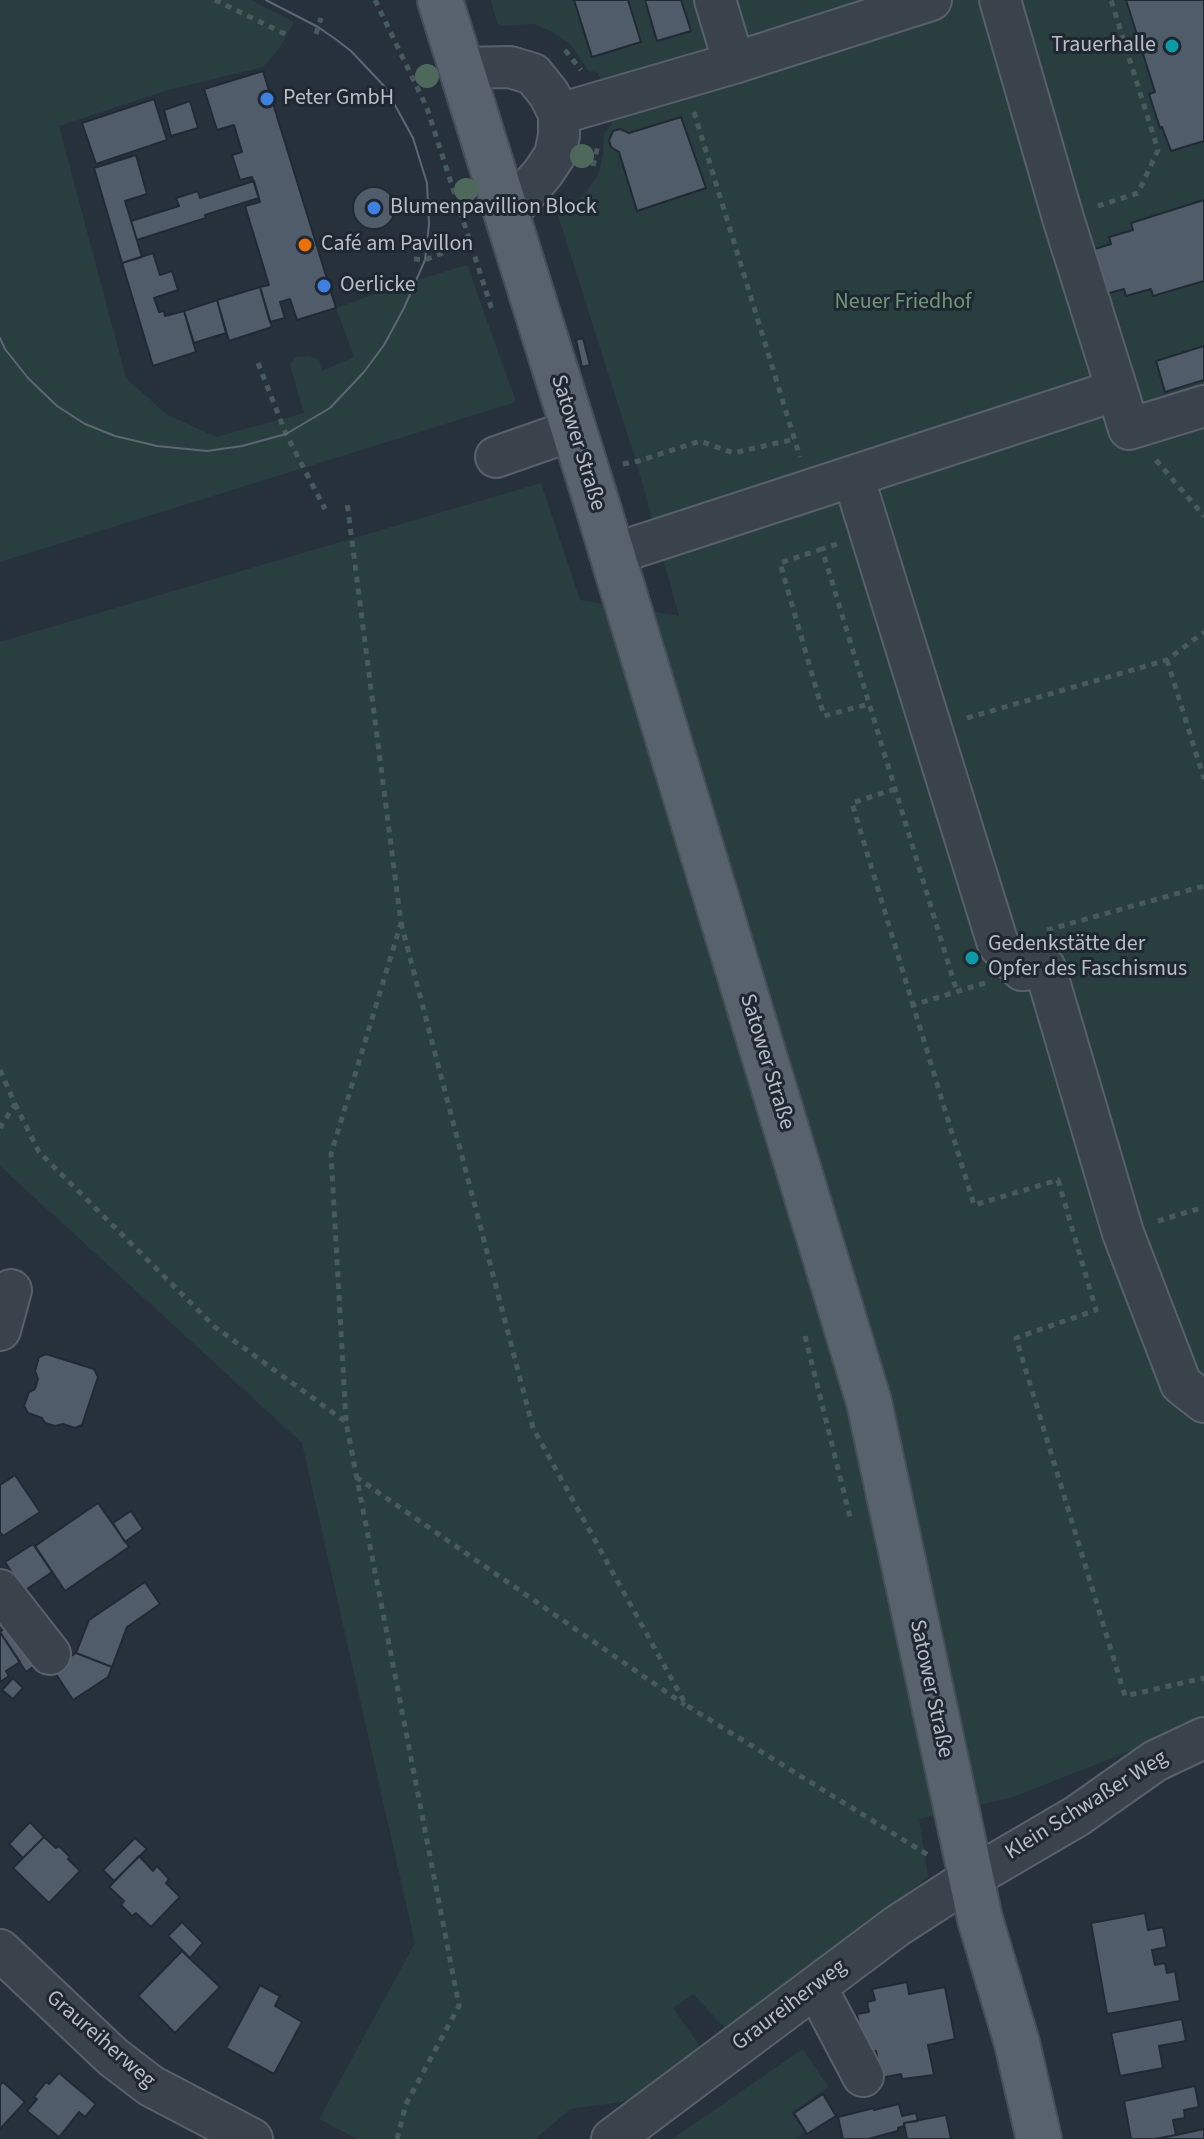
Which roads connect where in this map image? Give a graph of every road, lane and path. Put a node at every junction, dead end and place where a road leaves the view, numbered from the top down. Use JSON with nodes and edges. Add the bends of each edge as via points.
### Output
{"nodes":[{"id":1,"x":215,"y":0,"type":"edge"},
{"id":2,"x":375,"y":0,"type":"edge"},
{"id":3,"x":440,"y":0,"type":"edge"},
{"id":4,"x":715,"y":0,"type":"edge"},
{"id":5,"x":931,"y":0,"type":"edge"},
{"id":6,"x":1000,"y":0,"type":"edge"},
{"id":7,"x":1111,"y":0,"type":"edge"},
{"id":8,"x":321,"y":18,"type":"dead end"},
{"id":9,"x":316,"y":34,"type":"dead end"},
{"id":10,"x":287,"y":35,"type":"dead end"},
{"id":11,"x":734,"y":63,"type":"junction"},
{"id":12,"x":459,"y":68,"type":"junction"},
{"id":13,"x":684,"y":78,"type":"junction"},
{"id":14,"x":577,"y":108,"type":"junction"},
{"id":15,"x":590,"y":172,"type":"dead end"},
{"id":16,"x":506,"y":216,"type":"junction"},
{"id":17,"x":1063,"y":218,"type":"junction"},
{"id":18,"x":470,"y":242,"type":"junction"},
{"id":19,"x":414,"y":259,"type":"dead end"},
{"id":20,"x":493,"y":314,"type":"dead end"},
{"id":21,"x":258,"y":363,"type":"dead end"},
{"id":22,"x":1117,"y":390,"type":"junction"},
{"id":23,"x":1204,"y":406,"type":"edge"},
{"id":24,"x":1129,"y":429,"type":"junction"},
{"id":25,"x":573,"y":430,"type":"junction"},
{"id":26,"x":496,"y":457,"type":"dead end"},
{"id":27,"x":621,"y":464,"type":"dead end"},
{"id":28,"x":853,"y":476,"type":"junction"},
{"id":29,"x":347,"y":502,"type":"dead end"},
{"id":30,"x":325,"y":509,"type":"dead end"},
{"id":31,"x":1204,"y":516,"type":"edge"},
{"id":32,"x":870,"y":531,"type":"junction"},
{"id":33,"x":822,"y":549,"type":"junction"},
{"id":34,"x":611,"y":555,"type":"junction"},
{"id":35,"x":1204,"y":632,"type":"edge"},
{"id":36,"x":1167,"y":660,"type":"junction"},
{"id":37,"x":869,"y":704,"type":"junction"},
{"id":38,"x":931,"y":729,"type":"junction"},
{"id":39,"x":1204,"y":779,"type":"edge"},
{"id":40,"x":895,"y":789,"type":"junction"},
{"id":41,"x":1204,"y":886,"type":"edge"},
{"id":42,"x":401,"y":923,"type":"junction"},
{"id":43,"x":1010,"y":957,"type":"junction"},
{"id":44,"x":957,"y":992,"type":"junction"},
{"id":45,"x":913,"y":1005,"type":"junction"},
{"id":46,"x":0,"y":1070,"type":"edge"},
{"id":47,"x":15,"y":1104,"type":"junction"},
{"id":48,"x":0,"y":1128,"type":"edge"},
{"id":49,"x":11,"y":1290,"type":"dead end"},
{"id":50,"x":0,"y":1330,"type":"edge"},
{"id":51,"x":805,"y":1336,"type":"dead end"},
{"id":52,"x":1204,"y":1402,"type":"edge"},
{"id":53,"x":346,"y":1422,"type":"junction"},
{"id":54,"x":356,"y":1477,"type":"junction"},
{"id":55,"x":851,"y":1521,"type":"dead end"},
{"id":56,"x":0,"y":1590,"type":"edge"},
{"id":57,"x":50,"y":1654,"type":"dead end"},
{"id":58,"x":1204,"y":1678,"type":"edge"},
{"id":59,"x":686,"y":1705,"type":"junction"},
{"id":60,"x":1204,"y":1738,"type":"edge"},
{"id":61,"x":933,"y":1845,"type":"dead end"},
{"id":62,"x":971,"y":1878,"type":"junction"},
{"id":63,"x":0,"y":1950,"type":"edge"},
{"id":64,"x":816,"y":1987,"type":"junction"},
{"id":65,"x":863,"y":2076,"type":"dead end"},
{"id":66,"x":228,"y":2134,"type":"edge"},
{"id":67,"x":397,"y":2139,"type":"edge"},
{"id":68,"x":612,"y":2139,"type":"edge"},
{"id":69,"x":1039,"y":2139,"type":"edge"}],
"edges":[{"from":1,"to":10,"type":"path"},
{"from":2,"to":18,"type":"path","via":[[427,108]]},
{"from":3,"to":12,"type":"main road","name":"Satower Straße"},
{"from":4,"to":11,"type":"street"},
{"from":5,"to":11,"type":"street"},
{"from":6,"to":17,"type":"street"},
{"from":7,"to":17,"type":"path","via":[[1158,150],[1138,193]]},
{"from":8,"to":9,"type":"path"},
{"from":11,"to":13,"type":"street"},
{"from":12,"to":14,"type":"street","via":[[510,67],[533,74],[549,94]]},
{"from":12,"to":16,"type":"main road","name":"Satower Straße"},
{"from":13,"to":14,"type":"street"},
{"from":13,"to":27,"type":"path","via":[[795,439],[733,453],[700,441]]},
{"from":14,"to":15,"type":"path","via":[[598,121]]},
{"from":14,"to":16,"type":"street","via":[[559,135],[555,155]]},
{"from":16,"to":25,"type":"main road","name":"Satower Straße"},
{"from":17,"to":22,"type":"street"},
{"from":18,"to":19,"type":"path","via":[[425,260]]},
{"from":18,"to":20,"type":"path"},
{"from":21,"to":30,"type":"path","via":[[286,434]]},
{"from":22,"to":24,"type":"street"},
{"from":22,"to":28,"type":"street"},
{"from":23,"to":24,"type":"street"},
{"from":24,"to":31,"type":"path"},
{"from":25,"to":26,"type":"street"},
{"from":25,"to":34,"type":"main road","name":"Satower Straße"},
{"from":28,"to":32,"type":"street"},
{"from":28,"to":34,"type":"street"},
{"from":29,"to":42,"type":"path"},
{"from":32,"to":33,"type":"path"},
{"from":32,"to":38,"type":"street"},
{"from":33,"to":37,"type":"path"},
{"from":33,"to":37,"type":"path","via":[[780,563],[824,716]]},
{"from":34,"to":62,"type":"main road","name":"Satower Straße","via":[[869,1402]]},
{"from":35,"to":36,"type":"path"},
{"from":36,"to":38,"type":"path"},
{"from":36,"to":39,"type":"path"},
{"from":37,"to":40,"type":"path"},
{"from":38,"to":43,"type":"street"},
{"from":40,"to":44,"type":"path"},
{"from":40,"to":45,"type":"path","via":[[852,803]]},
{"from":41,"to":43,"type":"path"},
{"from":42,"to":53,"type":"path","via":[[331,1154]]},
{"from":42,"to":59,"type":"path","via":[[533,1428]]},
{"from":43,"to":44,"type":"path"},
{"from":43,"to":52,"type":"street","via":[[1045,968],[1123,1233],[1181,1384]]},
{"from":44,"to":45,"type":"path"},
{"from":45,"to":58,"type":"path","via":[[974,1205],[1058,1180],[1096,1310],[1016,1338],[1125,1696]]},
{"from":46,"to":47,"type":"path"},
{"from":47,"to":48,"type":"path"},
{"from":47,"to":53,"type":"path","via":[[39,1152],[215,1327]]},
{"from":49,"to":50,"type":"street"},
{"from":51,"to":55,"type":"path"},
{"from":53,"to":54,"type":"path"},
{"from":54,"to":59,"type":"path"},
{"from":54,"to":67,"type":"path","via":[[459,2006],[406,2104]]},
{"from":56,"to":57,"type":"street"},
{"from":59,"to":61,"type":"path","via":[[936,1860]]},
{"from":60,"to":62,"type":"street","name":"Klein Schwaßer Weg","via":[[1155,1761],[1077,1816]]},
{"from":62,"to":64,"type":"street","name":"Graureiherweg"},
{"from":62,"to":69,"type":"main road","name":"Satower Straße"},
{"from":63,"to":66,"type":"street","name":"Graureiherweg","via":[[113,2057]]},
{"from":64,"to":65,"type":"street"},
{"from":64,"to":68,"type":"street","name":"Graureiherweg"}]}
